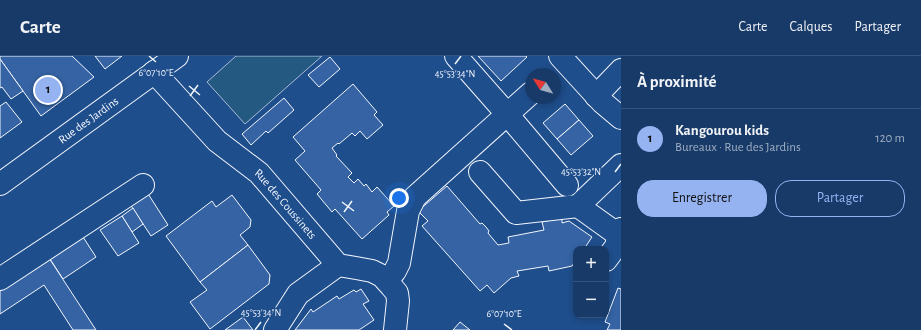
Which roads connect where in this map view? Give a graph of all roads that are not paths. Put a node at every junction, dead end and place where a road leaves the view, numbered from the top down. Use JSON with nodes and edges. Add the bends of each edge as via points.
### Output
{"nodes":[{"id":1,"x":177,"y":56,"type":"edge"},
{"id":2,"x":456,"y":56,"type":"edge"},
{"id":3,"x":559,"y":64,"type":"edge"},
{"id":4,"x":621,"y":70,"type":"edge"},
{"id":5,"x":154,"y":72,"type":"junction"},
{"id":6,"x":596,"y":96,"type":"junction"},
{"id":7,"x":525,"y":98,"type":"edge"},
{"id":8,"x":507,"y":114,"type":"junction"},
{"id":9,"x":621,"y":118,"type":"edge"},
{"id":10,"x":621,"y":165,"type":"edge"},
{"id":11,"x":480,"y":172,"type":"dead end"},
{"id":12,"x":0,"y":184,"type":"edge"},
{"id":13,"x":567,"y":184,"type":"dead end"},
{"id":14,"x":143,"y":185,"type":"dead end"},
{"id":15,"x":578,"y":206,"type":"junction"},
{"id":16,"x":619,"y":231,"type":"edge"},
{"id":17,"x":609,"y":256,"type":"edge"},
{"id":18,"x":338,"y":265,"type":"junction"},
{"id":19,"x":0,"y":279,"type":"edge"},
{"id":20,"x":387,"y":281,"type":"junction"},
{"id":21,"x":275,"y":330,"type":"edge"},
{"id":22,"x":395,"y":330,"type":"edge"}],
"edges":[{"from":1,"to":5,"type":"street","name":"Rue des Jardins"},
{"from":2,"to":8,"type":"street"},
{"from":3,"to":6,"type":"street"},
{"from":4,"to":6,"type":"street"},
{"from":5,"to":12,"type":"street","name":"Rue des Jardins"},
{"from":5,"to":18,"type":"street","name":"Rue des Coussinets","via":[[216,141],[259,173]]},
{"from":6,"to":9,"type":"street"},
{"from":7,"to":8,"type":"street"},
{"from":8,"to":13,"type":"street"},
{"from":8,"to":20,"type":"street","via":[[415,197],[408,211],[400,263]]},
{"from":10,"to":15,"type":"street"},
{"from":11,"to":15,"type":"street","via":[[516,213]]},
{"from":14,"to":19,"type":"street"},
{"from":15,"to":16,"type":"street"},
{"from":16,"to":17,"type":"street","via":[[617,245]]},
{"from":18,"to":20,"type":"street","via":[[372,271]]},
{"from":18,"to":21,"type":"street","via":[[298,294]]},
{"from":20,"to":22,"type":"street","via":[[397,294]]}]}
